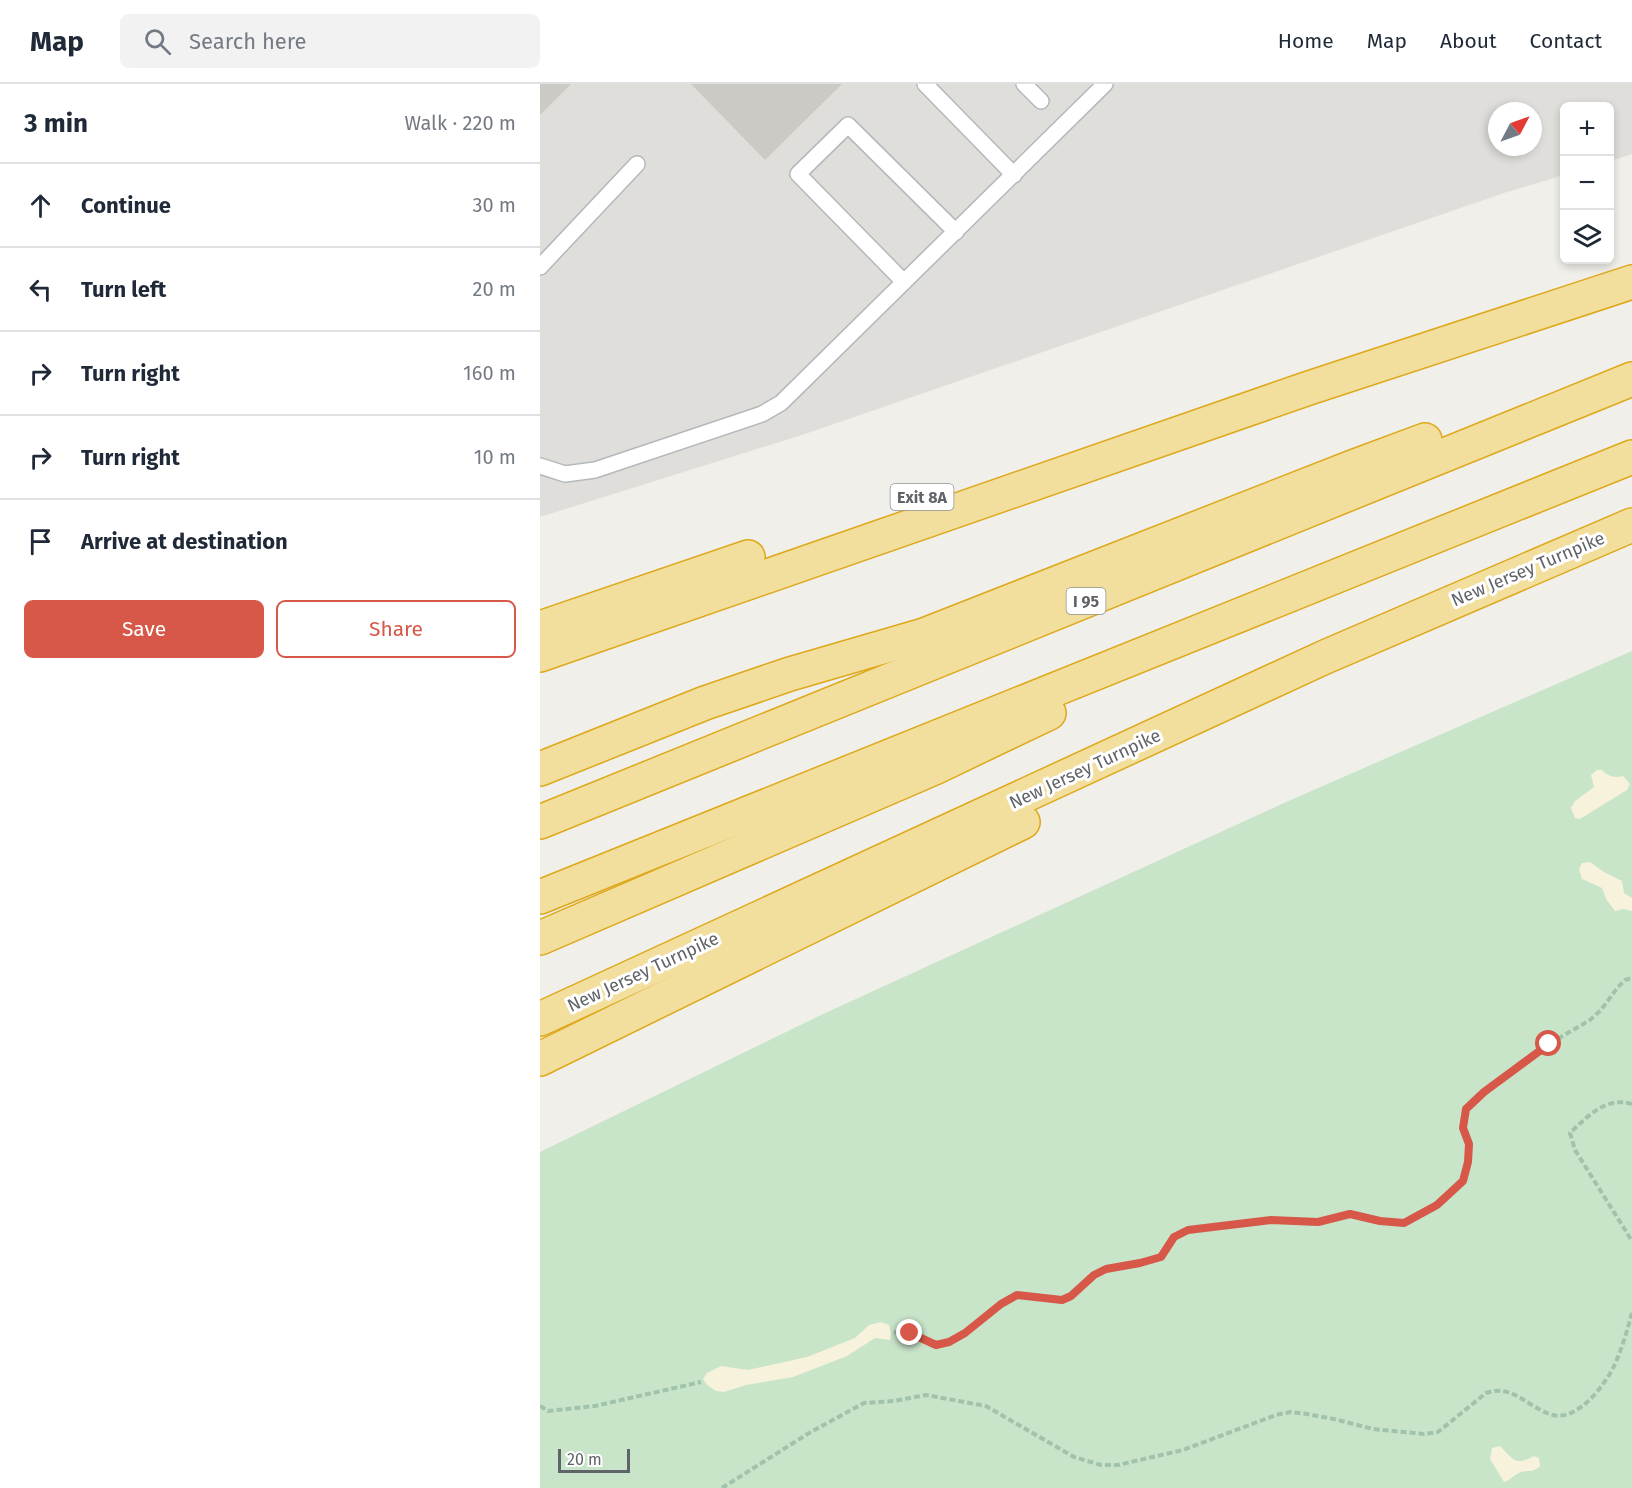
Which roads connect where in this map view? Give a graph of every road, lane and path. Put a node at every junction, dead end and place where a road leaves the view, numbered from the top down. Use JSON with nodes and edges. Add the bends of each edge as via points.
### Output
{"nodes":[{"id":1,"x":925,"y":84,"type":"edge"},
{"id":2,"x":1024,"y":84,"type":"edge"},
{"id":3,"x":1105,"y":84,"type":"edge"},
{"id":4,"x":1041,"y":101,"type":"dead end"},
{"id":5,"x":637,"y":164,"type":"dead end"},
{"id":6,"x":1014,"y":175,"type":"junction"},
{"id":7,"x":956,"y":232,"type":"junction"},
{"id":8,"x":540,"y":267,"type":"edge"},
{"id":9,"x":904,"y":282,"type":"junction"},
{"id":10,"x":1632,"y":282,"type":"edge"},
{"id":11,"x":1632,"y":372,"type":"edge"},
{"id":12,"x":1632,"y":379,"type":"edge"},
{"id":13,"x":1309,"y":388,"type":"junction"},
{"id":14,"x":1632,"y":457,"type":"edge"},
{"id":15,"x":540,"y":466,"type":"edge"},
{"id":16,"x":1632,"y":525,"type":"edge"},
{"id":17,"x":1357,"y":567,"type":"junction"},
{"id":18,"x":540,"y":628,"type":"edge"},
{"id":19,"x":540,"y":655,"type":"edge"},
{"id":20,"x":1324,"y":657,"type":"junction"},
{"id":21,"x":540,"y":769,"type":"edge"},
{"id":22,"x":540,"y":822,"type":"edge"},
{"id":23,"x":540,"y":897,"type":"edge"},
{"id":24,"x":540,"y":938,"type":"edge"},
{"id":25,"x":1632,"y":978,"type":"edge"},
{"id":26,"x":540,"y":1019,"type":"edge"},
{"id":27,"x":540,"y":1059,"type":"edge"},
{"id":28,"x":1632,"y":1104,"type":"edge"},
{"id":29,"x":1632,"y":1241,"type":"edge"},
{"id":30,"x":1632,"y":1313,"type":"edge"},
{"id":31,"x":894,"y":1333,"type":"dead end"},
{"id":32,"x":701,"y":1382,"type":"dead end"},
{"id":33,"x":540,"y":1406,"type":"edge"},
{"id":34,"x":722,"y":1488,"type":"edge"}],
"edges":[{"from":1,"to":6,"type":"lane"},
{"from":2,"to":4,"type":"lane"},
{"from":3,"to":6,"type":"lane"},
{"from":5,"to":8,"type":"lane"},
{"from":6,"to":7,"type":"lane"},
{"from":7,"to":9,"type":"lane"},
{"from":7,"to":9,"type":"lane","via":[[848,125],[798,174]]},
{"from":9,"to":15,"type":"lane","via":[[781,403],[762,414],[595,470],[565,474]]},
{"from":10,"to":13,"type":"highway"},
{"from":11,"to":21,"type":"highway","via":[[1428,439],[924,635],[705,703]]},
{"from":12,"to":22,"type":"highway","number":"I 95"},
{"from":13,"to":18,"type":"highway","number":"Exit 8A","via":[[1157,422],[1031,459]]},
{"from":13,"to":19,"type":"highway"},
{"from":14,"to":17,"type":"highway"},
{"from":16,"to":20,"type":"highway","name":"New Jersey Turnpike"},
{"from":17,"to":23,"type":"highway"},
{"from":17,"to":24,"type":"highway","via":[[934,768]]},
{"from":20,"to":26,"type":"highway","name":"New Jersey Turnpike"},
{"from":20,"to":27,"type":"highway","via":[[1062,802]]},
{"from":25,"to":31,"type":"path","via":[[1618,987],[1590,1020],[1549,1044],[1466,1109],[1463,1128],[1469,1144],[1463,1181],[1437,1205],[1404,1223],[1350,1214],[1318,1222],[1271,1220],[1188,1230],[1174,1237],[1161,1257],[1106,1269],[1062,1300],[1017,1295],[949,1342],[936,1345],[910,1333]]},
{"from":28,"to":29,"type":"path","via":[[1604,1105],[1570,1133],[1575,1150]]},
{"from":30,"to":34,"type":"path","via":[[1614,1366],[1584,1405],[1570,1415],[1555,1416],[1516,1395],[1493,1390],[1438,1432],[1373,1429],[1290,1412],[1183,1450],[1118,1465],[1101,1465],[1074,1457],[986,1406],[926,1395],[864,1403]]},
{"from":32,"to":33,"type":"path","via":[[585,1408],[548,1411]]}]}
